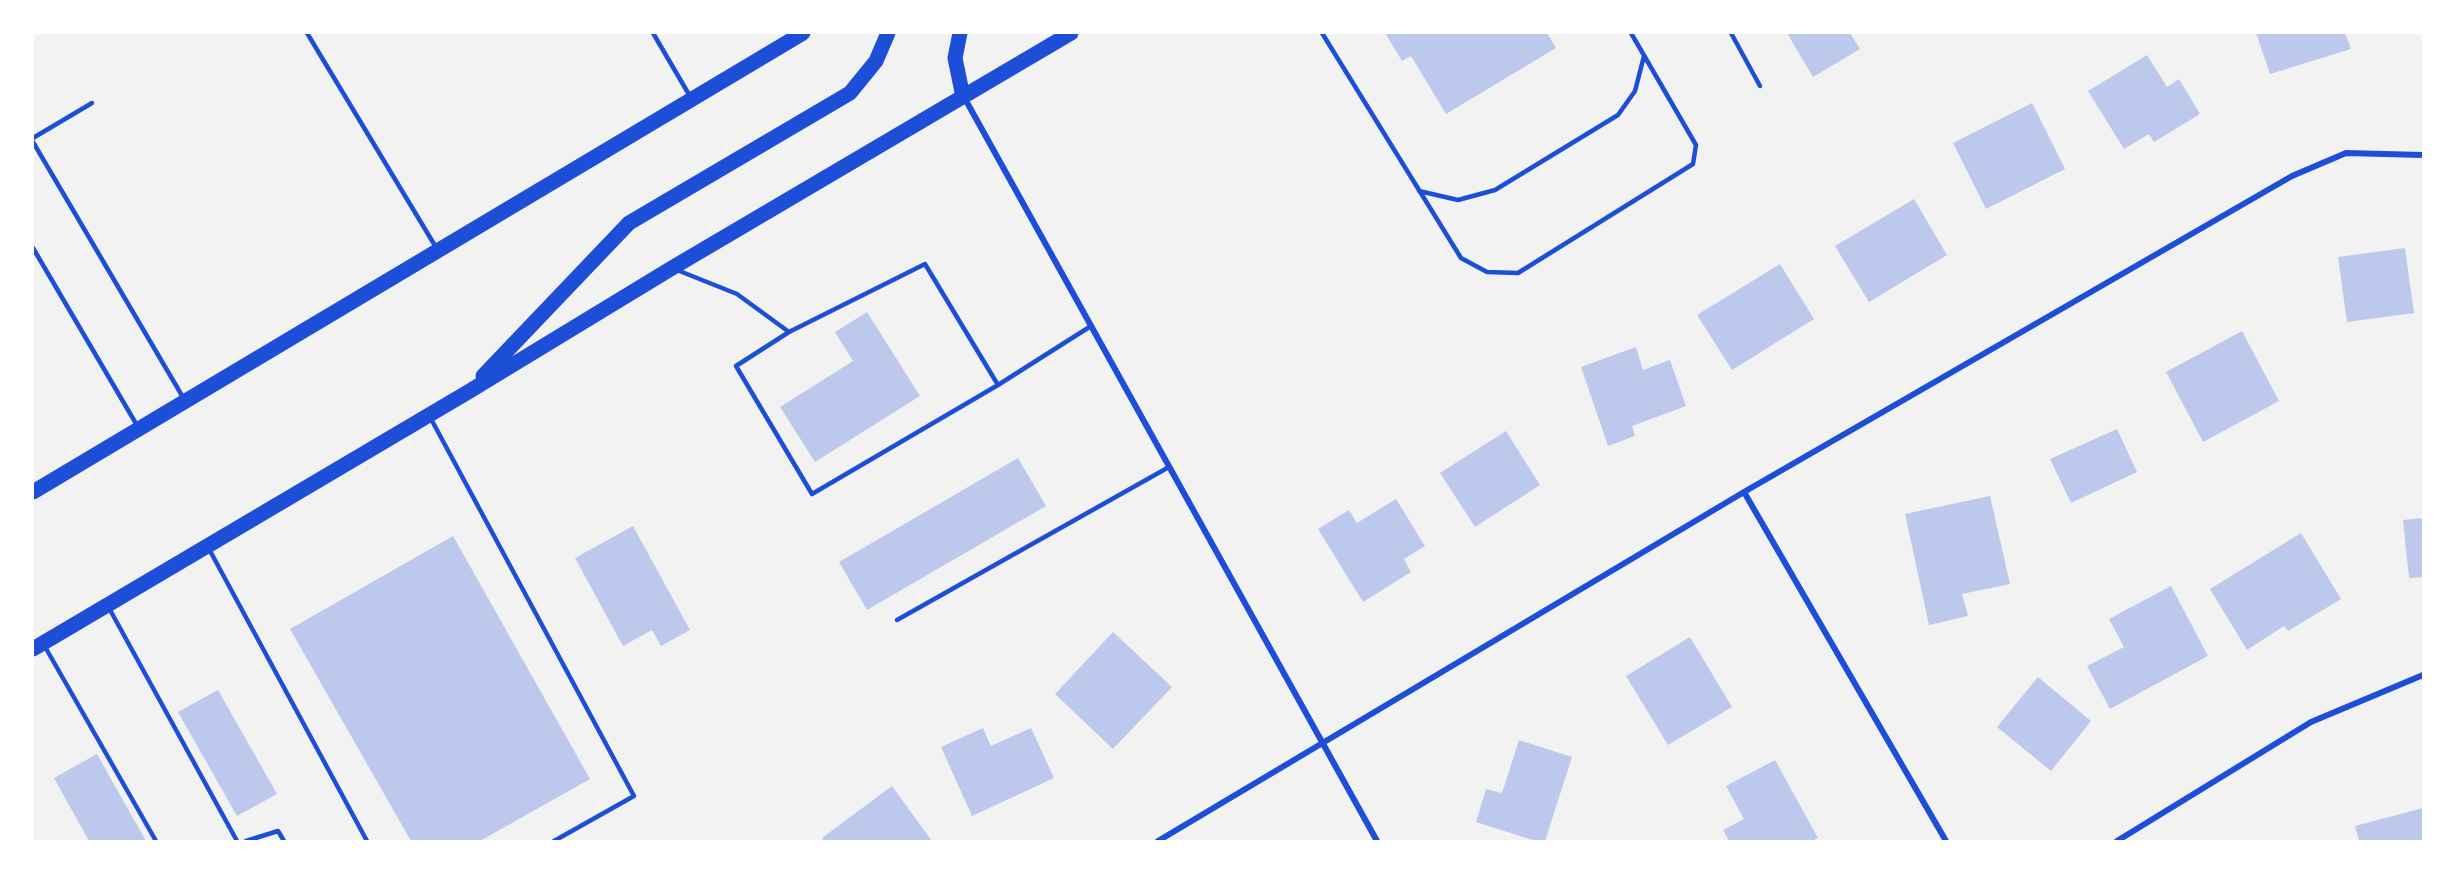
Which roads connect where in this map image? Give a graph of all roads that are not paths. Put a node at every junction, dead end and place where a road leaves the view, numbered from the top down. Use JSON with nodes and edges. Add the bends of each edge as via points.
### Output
{"nodes":[{"id":1,"x":307,"y":33,"type":"edge"},
{"id":2,"x":653,"y":33,"type":"edge"},
{"id":3,"x":803,"y":33,"type":"edge"},
{"id":4,"x":888,"y":33,"type":"edge"},
{"id":5,"x":960,"y":33,"type":"edge"},
{"id":6,"x":1071,"y":33,"type":"edge"},
{"id":7,"x":1322,"y":33,"type":"edge"},
{"id":8,"x":1631,"y":33,"type":"edge"},
{"id":9,"x":1731,"y":33,"type":"edge"},
{"id":10,"x":1644,"y":56,"type":"junction"},
{"id":11,"x":1760,"y":86,"type":"dead end"},
{"id":12,"x":963,"y":97,"type":"junction"},
{"id":13,"x":691,"y":99,"type":"junction"},
{"id":14,"x":92,"y":103,"type":"dead end"},
{"id":15,"x":33,"y":138,"type":"edge"},
{"id":16,"x":33,"y":142,"type":"edge"},
{"id":17,"x":2423,"y":155,"type":"edge"},
{"id":18,"x":1419,"y":191,"type":"junction"},
{"id":19,"x":33,"y":248,"type":"edge"},
{"id":20,"x":438,"y":250,"type":"junction"},
{"id":21,"x":672,"y":268,"type":"junction"},
{"id":22,"x":1091,"y":326,"type":"junction"},
{"id":23,"x":789,"y":332,"type":"junction"},
{"id":24,"x":998,"y":385,"type":"junction"},
{"id":25,"x":468,"y":392,"type":"junction"},
{"id":26,"x":185,"y":402,"type":"junction"},
{"id":27,"x":429,"y":415,"type":"junction"},
{"id":28,"x":140,"y":428,"type":"junction"},
{"id":29,"x":1169,"y":467,"type":"junction"},
{"id":30,"x":33,"y":492,"type":"edge"},
{"id":31,"x":1744,"y":492,"type":"junction"},
{"id":32,"x":208,"y":546,"type":"junction"},
{"id":33,"x":108,"y":605,"type":"junction"},
{"id":34,"x":897,"y":620,"type":"dead end"},
{"id":35,"x":38,"y":646,"type":"edge"},
{"id":36,"x":2423,"y":675,"type":"edge"},
{"id":37,"x":1323,"y":743,"type":"junction"},
{"id":38,"x":156,"y":841,"type":"edge"},
{"id":39,"x":237,"y":841,"type":"edge"},
{"id":40,"x":246,"y":841,"type":"edge"},
{"id":41,"x":284,"y":841,"type":"edge"},
{"id":42,"x":367,"y":841,"type":"edge"},
{"id":43,"x":554,"y":841,"type":"edge"},
{"id":44,"x":1158,"y":841,"type":"edge"},
{"id":45,"x":1377,"y":841,"type":"edge"},
{"id":46,"x":1946,"y":841,"type":"edge"},
{"id":47,"x":2117,"y":841,"type":"edge"}],
"edges":[{"from":1,"to":20,"type":"lane"},
{"from":2,"to":13,"type":"lane"},
{"from":3,"to":13,"type":"main road"},
{"from":4,"to":25,"type":"main road","via":[[876,61],[850,93],[629,223]]},
{"from":5,"to":12,"type":"main road","via":[[955,58]]},
{"from":6,"to":12,"type":"main road"},
{"from":7,"to":18,"type":"lane"},
{"from":8,"to":10,"type":"lane"},
{"from":9,"to":11,"type":"lane"},
{"from":10,"to":18,"type":"lane","via":[[1635,91],[1618,114],[1495,190],[1458,200]]},
{"from":10,"to":18,"type":"lane","via":[[1696,145],[1693,164],[1518,273],[1487,272],[1461,258]]},
{"from":12,"to":21,"type":"main road"},
{"from":12,"to":22,"type":"street"},
{"from":13,"to":20,"type":"main road"},
{"from":14,"to":15,"type":"lane"},
{"from":16,"to":26,"type":"lane"},
{"from":17,"to":31,"type":"street","via":[[2346,153],[2292,176]]},
{"from":19,"to":28,"type":"lane"},
{"from":20,"to":26,"type":"main road"},
{"from":21,"to":23,"type":"lane","via":[[737,294]]},
{"from":21,"to":25,"type":"main road"},
{"from":22,"to":24,"type":"lane"},
{"from":22,"to":29,"type":"street"},
{"from":23,"to":24,"type":"lane","via":[[925,264]]},
{"from":23,"to":24,"type":"lane","via":[[736,366],[812,494]]},
{"from":25,"to":27,"type":"main road"},
{"from":26,"to":28,"type":"main road"},
{"from":27,"to":32,"type":"main road"},
{"from":27,"to":43,"type":"lane","via":[[634,796]]},
{"from":28,"to":30,"type":"main road"},
{"from":29,"to":34,"type":"lane"},
{"from":29,"to":37,"type":"street"},
{"from":31,"to":37,"type":"street"},
{"from":31,"to":46,"type":"street"},
{"from":32,"to":33,"type":"main road"},
{"from":32,"to":42,"type":"lane"},
{"from":33,"to":35,"type":"main road"},
{"from":33,"to":39,"type":"lane"},
{"from":35,"to":38,"type":"lane"},
{"from":36,"to":47,"type":"street","via":[[2311,722]]},
{"from":37,"to":44,"type":"street"},
{"from":37,"to":45,"type":"street"},
{"from":40,"to":41,"type":"lane","via":[[278,831]]}]}
